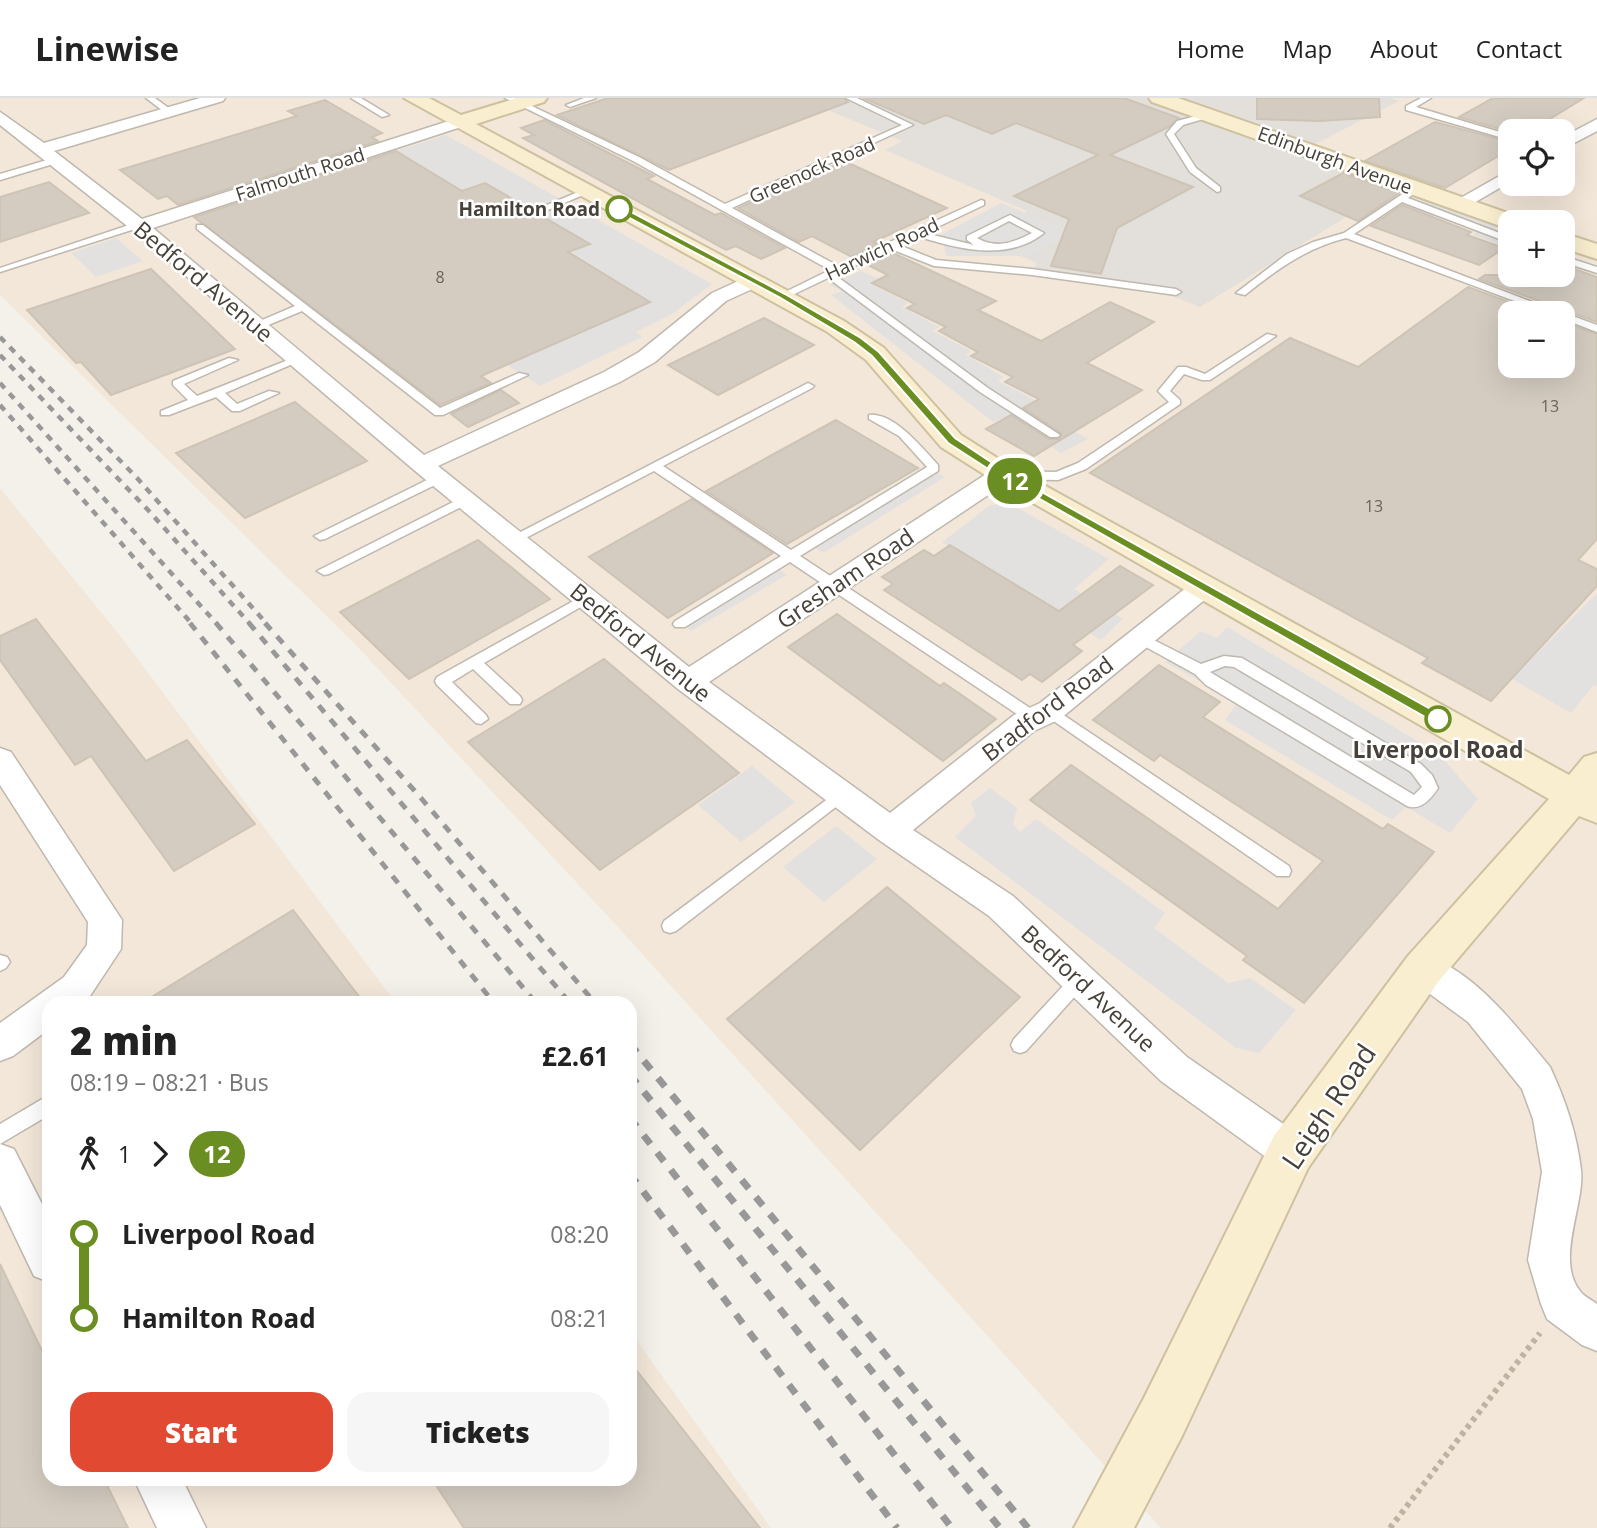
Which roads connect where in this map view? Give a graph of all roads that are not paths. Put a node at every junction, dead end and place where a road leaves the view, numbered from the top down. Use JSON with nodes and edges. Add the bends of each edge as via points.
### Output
{"nodes":[{"id":1,"x":150,"y":98,"type":"edge"},
{"id":2,"x":217,"y":98,"type":"edge"},
{"id":3,"x":355,"y":98,"type":"edge"},
{"id":4,"x":414,"y":98,"type":"edge"},
{"id":5,"x":592,"y":98,"type":"edge"},
{"id":6,"x":850,"y":98,"type":"edge"},
{"id":7,"x":1159,"y":98,"type":"edge"},
{"id":8,"x":1427,"y":98,"type":"edge"},
{"id":9,"x":523,"y":100,"type":"edge"},
{"id":10,"x":196,"y":101,"type":"edge"},
{"id":11,"x":570,"y":105,"type":"dead end"},
{"id":12,"x":170,"y":112,"type":"junction"},
{"id":13,"x":385,"y":115,"type":"dead end"},
{"id":14,"x":1207,"y":115,"type":"junction"},
{"id":15,"x":0,"y":117,"type":"edge"},
{"id":16,"x":461,"y":122,"type":"junction"},
{"id":17,"x":1597,"y":124,"type":"edge"},
{"id":18,"x":1498,"y":134,"type":"edge"},
{"id":19,"x":1575,"y":137,"type":"edge"},
{"id":20,"x":50,"y":155,"type":"junction"},
{"id":21,"x":0,"y":177,"type":"edge"},
{"id":22,"x":1498,"y":182,"type":"edge"},
{"id":23,"x":1217,"y":189,"type":"dead end"},
{"id":24,"x":586,"y":192,"type":"junction"},
{"id":25,"x":1408,"y":194,"type":"junction"},
{"id":26,"x":981,"y":203,"type":"dead end"},
{"id":27,"x":1459,"y":204,"type":"junction"},
{"id":28,"x":545,"y":208,"type":"dead end"},
{"id":29,"x":724,"y":208,"type":"junction"},
{"id":30,"x":1498,"y":218,"type":"edge"},
{"id":31,"x":138,"y":226,"type":"junction"},
{"id":32,"x":200,"y":227,"type":"dead end"},
{"id":33,"x":916,"y":233,"type":"junction"},
{"id":34,"x":1348,"y":235,"type":"junction"},
{"id":35,"x":1498,"y":235,"type":"edge"},
{"id":36,"x":1575,"y":244,"type":"edge"},
{"id":37,"x":890,"y":245,"type":"junction"},
{"id":38,"x":985,"y":247,"type":"junction"},
{"id":39,"x":1597,"y":252,"type":"edge"},
{"id":40,"x":1575,"y":263,"type":"edge"},
{"id":41,"x":3,"y":270,"type":"dead end"},
{"id":42,"x":1597,"y":270,"type":"edge"},
{"id":43,"x":833,"y":272,"type":"junction"},
{"id":44,"x":754,"y":281,"type":"junction"},
{"id":45,"x":1176,"y":292,"type":"dead end"},
{"id":46,"x":1241,"y":293,"type":"dead end"},
{"id":47,"x":782,"y":296,"type":"junction"},
{"id":48,"x":1524,"y":301,"type":"edge"},
{"id":49,"x":300,"y":308,"type":"junction"},
{"id":50,"x":1575,"y":321,"type":"edge"},
{"id":51,"x":257,"y":326,"type":"junction"},
{"id":52,"x":1597,"y":329,"type":"edge"},
{"id":53,"x":1271,"y":337,"type":"dead end"},
{"id":54,"x":233,"y":360,"type":"dead end"},
{"id":55,"x":297,"y":360,"type":"junction"},
{"id":56,"x":523,"y":375,"type":"dead end"},
{"id":57,"x":808,"y":386,"type":"dead end"},
{"id":58,"x":216,"y":392,"type":"junction"},
{"id":59,"x":273,"y":393,"type":"dead end"},
{"id":60,"x":195,"y":400,"type":"junction"},
{"id":61,"x":165,"y":413,"type":"dead end"},
{"id":62,"x":873,"y":417,"type":"dead end"},
{"id":63,"x":1054,"y":435,"type":"dead end"},
{"id":64,"x":655,"y":466,"type":"junction"},
{"id":65,"x":430,"y":472,"type":"junction"},
{"id":66,"x":1003,"y":474,"type":"junction"},
{"id":67,"x":465,"y":500,"type":"junction"},
{"id":68,"x":320,"y":536,"type":"dead end"},
{"id":69,"x":513,"y":539,"type":"junction"},
{"id":70,"x":789,"y":556,"type":"junction"},
{"id":71,"x":324,"y":570,"type":"dead end"},
{"id":72,"x":833,"y":586,"type":"junction"},
{"id":73,"x":1205,"y":586,"type":"junction"},
{"id":74,"x":586,"y":598,"type":"junction"},
{"id":75,"x":680,"y":624,"type":"dead end"},
{"id":76,"x":1140,"y":638,"type":"junction"},
{"id":77,"x":474,"y":662,"type":"junction"},
{"id":78,"x":1200,"y":670,"type":"junction"},
{"id":79,"x":688,"y":682,"type":"junction"},
{"id":80,"x":515,"y":700,"type":"dead end"},
{"id":81,"x":1042,"y":714,"type":"junction"},
{"id":82,"x":481,"y":719,"type":"dead end"},
{"id":83,"x":0,"y":760,"type":"edge"},
{"id":84,"x":1589,"y":790,"type":"edge"},
{"id":85,"x":841,"y":795,"type":"junction"},
{"id":86,"x":890,"y":831,"type":"junction"},
{"id":87,"x":1283,"y":871,"type":"dead end"},
{"id":88,"x":670,"y":926,"type":"dead end"},
{"id":89,"x":1423,"y":968,"type":"junction"},
{"id":90,"x":1080,"y":979,"type":"junction"},
{"id":91,"x":65,"y":996,"type":"edge"},
{"id":92,"x":42,"y":1013,"type":"edge"},
{"id":93,"x":0,"y":1044,"type":"edge"},
{"id":94,"x":1020,"y":1045,"type":"dead end"},
{"id":95,"x":42,"y":1108,"type":"edge"},
{"id":96,"x":0,"y":1135,"type":"edge"},
{"id":97,"x":1291,"y":1152,"type":"junction"},
{"id":98,"x":0,"y":1163,"type":"edge"},
{"id":99,"x":42,"y":1247,"type":"edge"},
{"id":100,"x":1597,"y":1330,"type":"edge"},
{"id":101,"x":161,"y":1486,"type":"edge"},
{"id":102,"x":182,"y":1528,"type":"edge"},
{"id":103,"x":1103,"y":1528,"type":"edge"}],
"edges":[{"from":1,"to":12,"type":"lane"},
{"from":2,"to":10,"type":"street"},
{"from":3,"to":13,"type":"lane"},
{"from":4,"to":16,"type":"street"},
{"from":5,"to":11,"type":"lane"},
{"from":6,"to":29,"type":"lane","name":"Greenock Road","via":[[909,125]]},
{"from":7,"to":14,"type":"street","name":"Edinburgh Avenue"},
{"from":8,"to":18,"type":"lane","via":[[1409,108]]},
{"from":9,"to":16,"type":"street"},
{"from":9,"to":29,"type":"lane"},
{"from":10,"to":12,"type":"street"},
{"from":12,"to":20,"type":"street"},
{"from":14,"to":23,"type":"lane","via":[[1180,123],[1170,134],[1194,170]]},
{"from":14,"to":25,"type":"street","name":"Edinburgh Avenue"},
{"from":15,"to":20,"type":"street","name":"Bedford Avenue"},
{"from":16,"to":24,"type":"street"},
{"from":16,"to":31,"type":"street","name":"Falmouth Road"},
{"from":17,"to":19,"type":"street"},
{"from":20,"to":21,"type":"lane"},
{"from":20,"to":31,"type":"street","name":"Bedford Avenue"},
{"from":22,"to":27,"type":"street"},
{"from":24,"to":28,"type":"lane"},
{"from":24,"to":44,"type":"street"},
{"from":25,"to":27,"type":"street","name":"Edinburgh Avenue"},
{"from":25,"to":34,"type":"lane"},
{"from":25,"to":35,"type":"lane"},
{"from":26,"to":33,"type":"lane","name":"Harwich Road"},
{"from":27,"to":30,"type":"street","name":"Edinburgh Avenue"},
{"from":29,"to":43,"type":"lane"},
{"from":31,"to":41,"type":"lane"},
{"from":31,"to":51,"type":"street","name":"Bedford Avenue"},
{"from":32,"to":49,"type":"lane"},
{"from":33,"to":37,"type":"lane","name":"Harwich Road"},
{"from":33,"to":38,"type":"lane","via":[[948,244]]},
{"from":34,"to":46,"type":"lane","via":[[1312,243]]},
{"from":34,"to":48,"type":"lane"},
{"from":36,"to":39,"type":"street"},
{"from":37,"to":43,"type":"lane","name":"Harwich Road"},
{"from":37,"to":45,"type":"lane","via":[[934,263]]},
{"from":38,"to":38,"type":"lane","via":[[1017,246],[1039,233],[1005,219],[970,238]]},
{"from":40,"to":42,"type":"lane"},
{"from":43,"to":47,"type":"lane","name":"Harwich Road"},
{"from":43,"to":63,"type":"lane","via":[[984,390]]},
{"from":44,"to":47,"type":"street"},
{"from":44,"to":65,"type":"street","via":[[719,297],[647,357]]},
{"from":47,"to":66,"type":"street","via":[[858,340],[951,440]]},
{"from":49,"to":51,"type":"lane"},
{"from":49,"to":56,"type":"lane","via":[[439,413]]},
{"from":50,"to":52,"type":"lane"},
{"from":51,"to":55,"type":"street","name":"Bedford Avenue"},
{"from":53,"to":66,"type":"lane","via":[[1206,378],[1182,369],[1164,391],[1176,402],[1082,466],[1058,476]]},
{"from":54,"to":60,"type":"lane","via":[[177,383]]},
{"from":55,"to":58,"type":"lane"},
{"from":55,"to":65,"type":"street","name":"Bedford Avenue"},
{"from":57,"to":64,"type":"lane"},
{"from":58,"to":59,"type":"lane","via":[[236,409]]},
{"from":58,"to":60,"type":"lane"},
{"from":60,"to":61,"type":"lane"},
{"from":62,"to":70,"type":"lane","via":[[903,434],[934,468]]},
{"from":64,"to":69,"type":"lane"},
{"from":64,"to":70,"type":"lane"},
{"from":65,"to":67,"type":"street","name":"Bedford Avenue"},
{"from":65,"to":68,"type":"lane"},
{"from":66,"to":72,"type":"street","name":"Gresham Road"},
{"from":66,"to":73,"type":"street"},
{"from":67,"to":69,"type":"street","name":"Bedford Avenue"},
{"from":67,"to":71,"type":"lane"},
{"from":69,"to":74,"type":"street","name":"Bedford Avenue"},
{"from":70,"to":72,"type":"lane"},
{"from":70,"to":75,"type":"lane"},
{"from":72,"to":79,"type":"street","name":"Gresham Road"},
{"from":72,"to":81,"type":"lane"},
{"from":73,"to":76,"type":"street","name":"Bradford Road"},
{"from":73,"to":84,"type":"street"},
{"from":74,"to":77,"type":"lane"},
{"from":74,"to":79,"type":"street","name":"Bedford Avenue"},
{"from":76,"to":78,"type":"lane"},
{"from":76,"to":81,"type":"street","name":"Bradford Road"},
{"from":77,"to":80,"type":"lane"},
{"from":77,"to":82,"type":"lane","via":[[442,681]]},
{"from":78,"to":78,"type":"lane","via":[[1224,661],[1237,662],[1416,768],[1430,788],[1413,802],[1211,681]]},
{"from":79,"to":85,"type":"street","name":"Bedford Avenue"},
{"from":81,"to":86,"type":"street","name":"Bradford Road"},
{"from":81,"to":87,"type":"lane"},
{"from":83,"to":91,"type":"street","via":[[105,920],[104,949]]},
{"from":84,"to":89,"type":"street","name":"Leigh Road","via":[[1544,833]]},
{"from":85,"to":86,"type":"street","name":"Bedford Avenue"},
{"from":85,"to":88,"type":"lane"},
{"from":86,"to":90,"type":"street","name":"Bedford Avenue","via":[[1001,906]]},
{"from":89,"to":97,"type":"street","name":"Leigh Road"},
{"from":89,"to":100,"type":"street","via":[[1481,1011],[1537,1079],[1552,1119],[1562,1172],[1549,1261],[1562,1304]]},
{"from":90,"to":94,"type":"lane"},
{"from":90,"to":97,"type":"street","name":"Bedford Avenue","via":[[1174,1069]]},
{"from":92,"to":93,"type":"street"},
{"from":95,"to":96,"type":"lane"},
{"from":97,"to":103,"type":"street","name":"Leigh Road","via":[[1163,1417]]},
{"from":98,"to":99,"type":"street"},
{"from":101,"to":102,"type":"street"}]}
